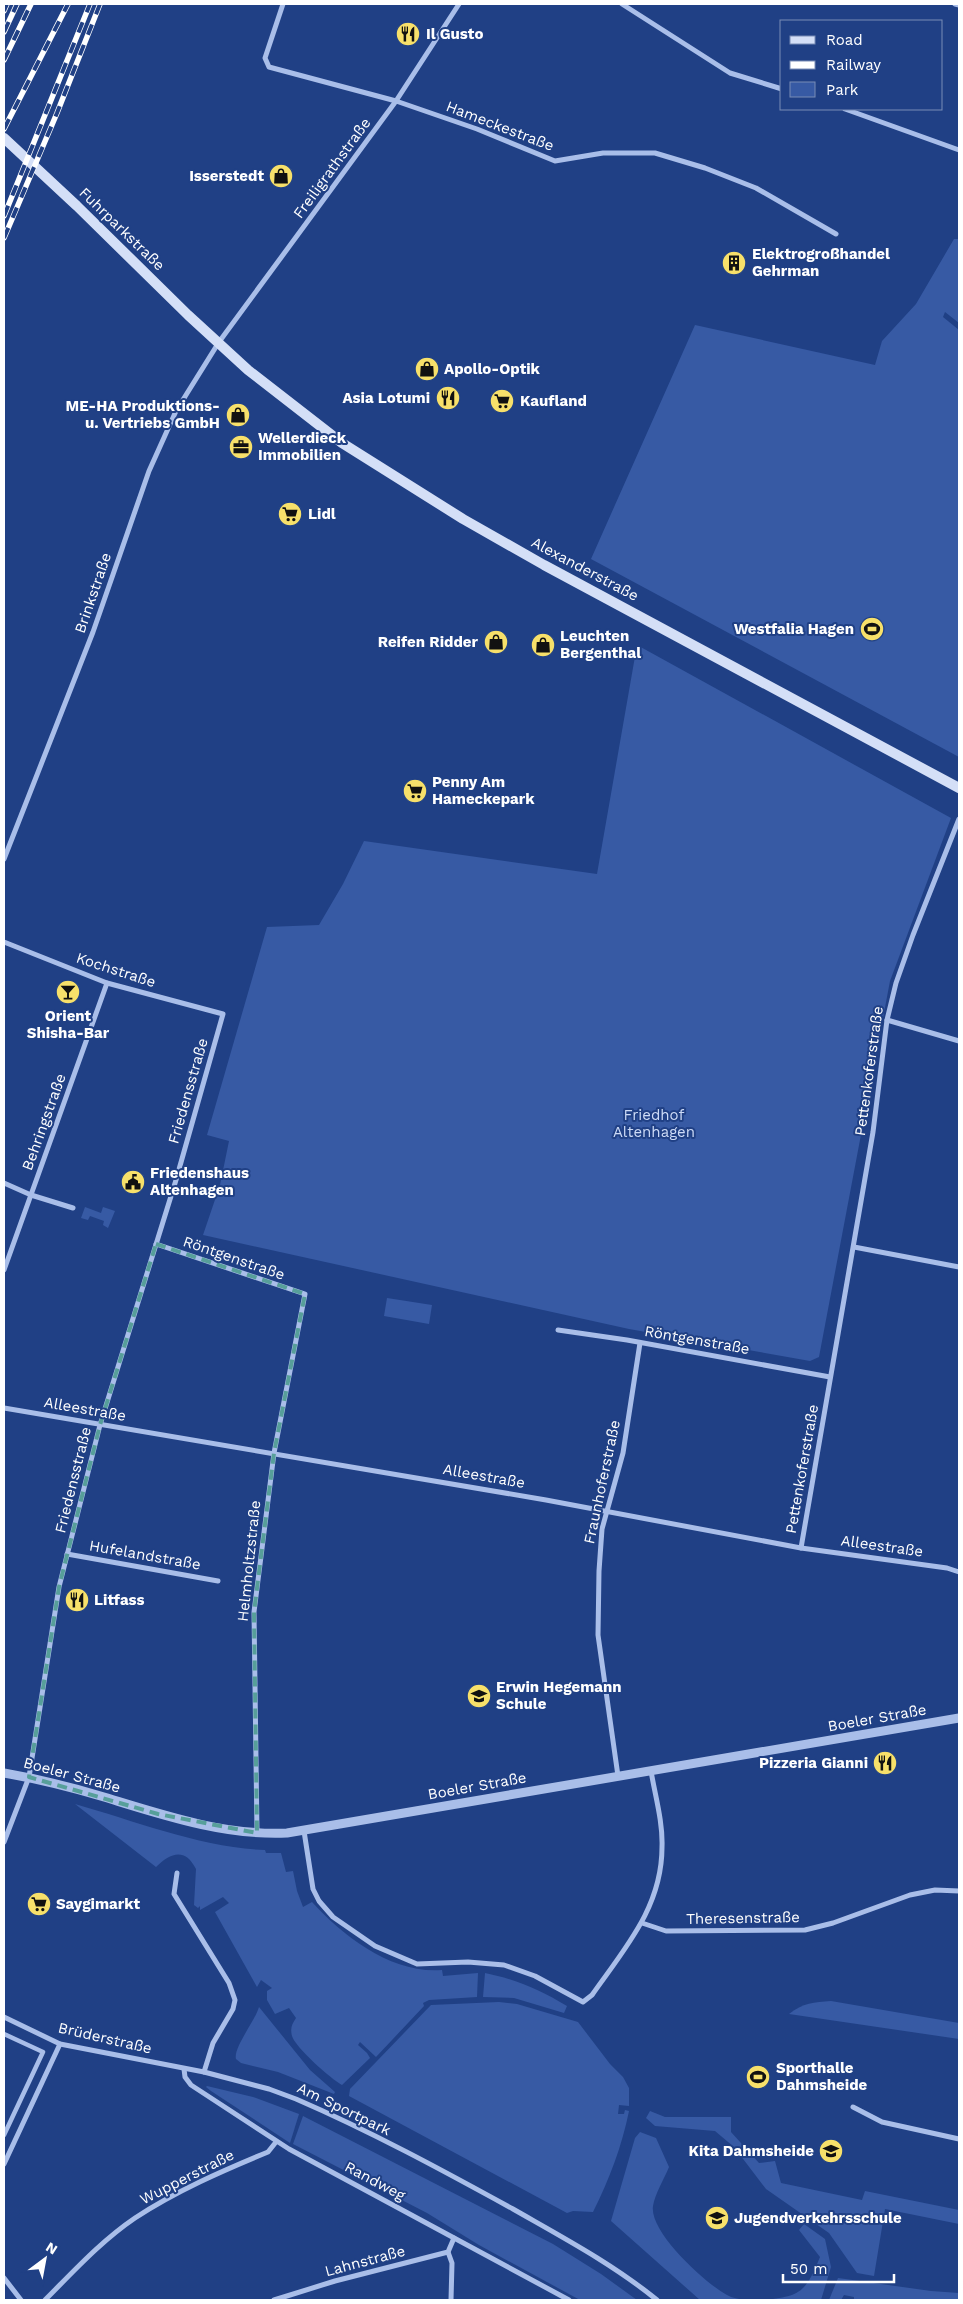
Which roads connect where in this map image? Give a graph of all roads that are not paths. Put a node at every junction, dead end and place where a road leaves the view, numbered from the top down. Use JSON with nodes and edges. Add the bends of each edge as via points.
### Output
{"nodes":[{"id":1,"x":283,"y":4,"type":"edge"},
{"id":2,"x":459,"y":4,"type":"edge"},
{"id":3,"x":622,"y":4,"type":"edge"},
{"id":4,"x":955,"y":4,"type":"edge"},
{"id":5,"x":959,"y":5,"type":"edge"},
{"id":6,"x":780,"y":88,"type":"edge"},
{"id":7,"x":396,"y":101,"type":"junction"},
{"id":8,"x":848,"y":110,"type":"edge"},
{"id":9,"x":4,"y":138,"type":"edge"},
{"id":10,"x":959,"y":150,"type":"edge"},
{"id":11,"x":836,"y":234,"type":"dead end"},
{"id":12,"x":219,"y":342,"type":"junction"},
{"id":13,"x":959,"y":788,"type":"edge"},
{"id":14,"x":959,"y":819,"type":"edge"},
{"id":15,"x":4,"y":859,"type":"edge"},
{"id":16,"x":4,"y":942,"type":"edge"},
{"id":17,"x":107,"y":983,"type":"junction"},
{"id":18,"x":223,"y":1014,"type":"joint"},
{"id":19,"x":887,"y":1020,"type":"junction"},
{"id":20,"x":959,"y":1040,"type":"edge"},
{"id":21,"x":4,"y":1183,"type":"edge"},
{"id":22,"x":31,"y":1195,"type":"junction"},
{"id":23,"x":73,"y":1208,"type":"dead end"},
{"id":24,"x":156,"y":1244,"type":"junction"},
{"id":25,"x":854,"y":1247,"type":"junction"},
{"id":26,"x":959,"y":1267,"type":"edge"},
{"id":27,"x":4,"y":1270,"type":"edge"},
{"id":28,"x":305,"y":1294,"type":"joint"},
{"id":29,"x":558,"y":1330,"type":"dead end"},
{"id":30,"x":640,"y":1343,"type":"junction"},
{"id":31,"x":830,"y":1377,"type":"junction"},
{"id":32,"x":4,"y":1408,"type":"edge"},
{"id":33,"x":100,"y":1425,"type":"junction"},
{"id":34,"x":274,"y":1453,"type":"junction"},
{"id":35,"x":608,"y":1511,"type":"junction"},
{"id":36,"x":801,"y":1548,"type":"junction"},
{"id":37,"x":67,"y":1554,"type":"junction"},
{"id":38,"x":959,"y":1572,"type":"edge"},
{"id":39,"x":218,"y":1581,"type":"dead end"},
{"id":40,"x":959,"y":1718,"type":"edge"},
{"id":41,"x":651,"y":1771,"type":"junction"},
{"id":42,"x":4,"y":1773,"type":"edge"},
{"id":43,"x":618,"y":1776,"type":"junction"},
{"id":44,"x":29,"y":1777,"type":"junction"},
{"id":45,"x":304,"y":1831,"type":"junction"},
{"id":46,"x":257,"y":1833,"type":"junction"},
{"id":47,"x":4,"y":1842,"type":"edge"},
{"id":48,"x":177,"y":1873,"type":"dead end"},
{"id":49,"x":959,"y":1890,"type":"edge"},
{"id":50,"x":642,"y":1923,"type":"junction"},
{"id":51,"x":4,"y":2017,"type":"edge"},
{"id":52,"x":4,"y":2034,"type":"edge"},
{"id":53,"x":60,"y":2044,"type":"junction"},
{"id":54,"x":184,"y":2069,"type":"junction"},
{"id":55,"x":204,"y":2072,"type":"junction"},
{"id":56,"x":853,"y":2107,"type":"dead end"},
{"id":57,"x":4,"y":2135,"type":"edge"},
{"id":58,"x":959,"y":2139,"type":"edge"},
{"id":59,"x":276,"y":2142,"type":"junction"},
{"id":60,"x":4,"y":2164,"type":"edge"},
{"id":61,"x":454,"y":2238,"type":"junction"},
{"id":62,"x":448,"y":2252,"type":"junction"},
{"id":63,"x":4,"y":2278,"type":"edge"},
{"id":64,"x":21,"y":2300,"type":"edge"},
{"id":65,"x":45,"y":2300,"type":"edge"},
{"id":66,"x":274,"y":2300,"type":"edge"},
{"id":67,"x":452,"y":2300,"type":"edge"},
{"id":68,"x":569,"y":2300,"type":"edge"},
{"id":69,"x":657,"y":2300,"type":"edge"}],
"edges":[{"from":1,"to":7,"type":"street","name":"Hameckestraße","via":[[265,58],[269,67]]},
{"from":2,"to":7,"type":"street","name":"Freiligrathstraße"},
{"from":3,"to":6,"type":"street","via":[[730,74]]},
{"from":4,"to":5,"type":"street"},
{"from":7,"to":11,"type":"street","name":"Hameckestraße","via":[[555,161],[603,154],[655,153],[705,168],[756,188]]},
{"from":7,"to":12,"type":"street","name":"Freiligrathstraße"},
{"from":8,"to":10,"type":"street"},
{"from":9,"to":12,"type":"main road","name":"Fuhrparkstraße"},
{"from":12,"to":13,"type":"main road","name":"Alexanderstraße","via":[[248,370],[342,444],[463,519]]},
{"from":12,"to":15,"type":"street","name":"Brinkstraße","via":[[176,411],[149,471],[92,632]]},
{"from":14,"to":19,"type":"street","name":"Pettenkoferstraße","via":[[910,943]]},
{"from":16,"to":17,"type":"street","name":"Kochstraße"},
{"from":17,"to":18,"type":"street","name":"Kochstraße"},
{"from":17,"to":22,"type":"street","name":"Behringstraße"},
{"from":18,"to":24,"type":"street","name":"Friedensstraße"},
{"from":19,"to":20,"type":"street"},
{"from":19,"to":25,"type":"street","name":"Pettenkoferstraße"},
{"from":21,"to":22,"type":"street"},
{"from":22,"to":23,"type":"street"},
{"from":22,"to":27,"type":"street","name":"Behringstraße"},
{"from":24,"to":28,"type":"street","name":"Röntgenstraße"},
{"from":24,"to":33,"type":"street","name":"Friedensstraße"},
{"from":25,"to":26,"type":"street"},
{"from":25,"to":31,"type":"street","name":"Pettenkoferstraße"},
{"from":28,"to":34,"type":"street","name":"Helmholtzstraße"},
{"from":29,"to":30,"type":"street","name":"Röntgenstraße"},
{"from":30,"to":31,"type":"street","name":"Röntgenstraße"},
{"from":30,"to":35,"type":"street","name":"Fraunhoferstraße","via":[[623,1453]]},
{"from":31,"to":36,"type":"street","name":"Pettenkoferstraße"},
{"from":32,"to":33,"type":"street","name":"Alleestraße"},
{"from":33,"to":34,"type":"street","name":"Alleestraße"},
{"from":33,"to":37,"type":"street","name":"Friedensstraße"},
{"from":34,"to":35,"type":"street","name":"Alleestraße"},
{"from":34,"to":46,"type":"street","name":"Helmholtzstraße","via":[[254,1612]]},
{"from":35,"to":36,"type":"street","name":"Alleestraße"},
{"from":35,"to":43,"type":"street","name":"Fraunhoferstraße","via":[[602,1529],[598,1635]]},
{"from":36,"to":38,"type":"street","name":"Alleestraße"},
{"from":37,"to":39,"type":"street","name":"Hufelandstraße"},
{"from":37,"to":44,"type":"street","name":"Friedensstraße"},
{"from":40,"to":41,"type":"street","name":"Boeler Straße"},
{"from":41,"to":43,"type":"street","name":"Boeler Straße"},
{"from":41,"to":50,"type":"street","via":[[662,1846],[653,1901]]},
{"from":42,"to":44,"type":"street","name":"Boeler Straße"},
{"from":43,"to":45,"type":"street","name":"Boeler Straße"},
{"from":44,"to":46,"type":"street","name":"Boeler Straße","via":[[158,1814]]},
{"from":44,"to":47,"type":"street","name":"Friedensstraße"},
{"from":45,"to":46,"type":"street","name":"Boeler Straße"},
{"from":45,"to":50,"type":"street","via":[[313,1889],[333,1917],[375,1946],[417,1964],[468,1962],[504,1965],[586,2001]]},
{"from":48,"to":55,"type":"street","via":[[174,1894],[229,1983],[235,2000],[234,2009],[213,2043]]},
{"from":49,"to":50,"type":"street","name":"Theresenstraße","via":[[910,1895],[805,1930],[666,1931]]},
{"from":51,"to":53,"type":"street","name":"Brüderstraße"},
{"from":52,"to":57,"type":"street","via":[[43,2052]]},
{"from":53,"to":54,"type":"street","name":"Brüderstraße"},
{"from":53,"to":60,"type":"street"},
{"from":54,"to":55,"type":"street","name":"Brüderstraße"},
{"from":54,"to":59,"type":"street","name":"Randweg","via":[[191,2085]]},
{"from":55,"to":69,"type":"street","name":"Am Sportpark","via":[[269,2089],[364,2132],[583,2248]]},
{"from":56,"to":58,"type":"street","via":[[882,2122]]},
{"from":59,"to":61,"type":"street","name":"Randweg"},
{"from":59,"to":65,"type":"street","name":"Wupperstraße","via":[[268,2152],[185,2188],[134,2219],[99,2246]]},
{"from":61,"to":62,"type":"street"},
{"from":61,"to":68,"type":"street","name":"Randweg"},
{"from":62,"to":66,"type":"street","name":"Lahnstraße"},
{"from":62,"to":67,"type":"street","via":[[452,2263]]},
{"from":63,"to":64,"type":"street"}]}
